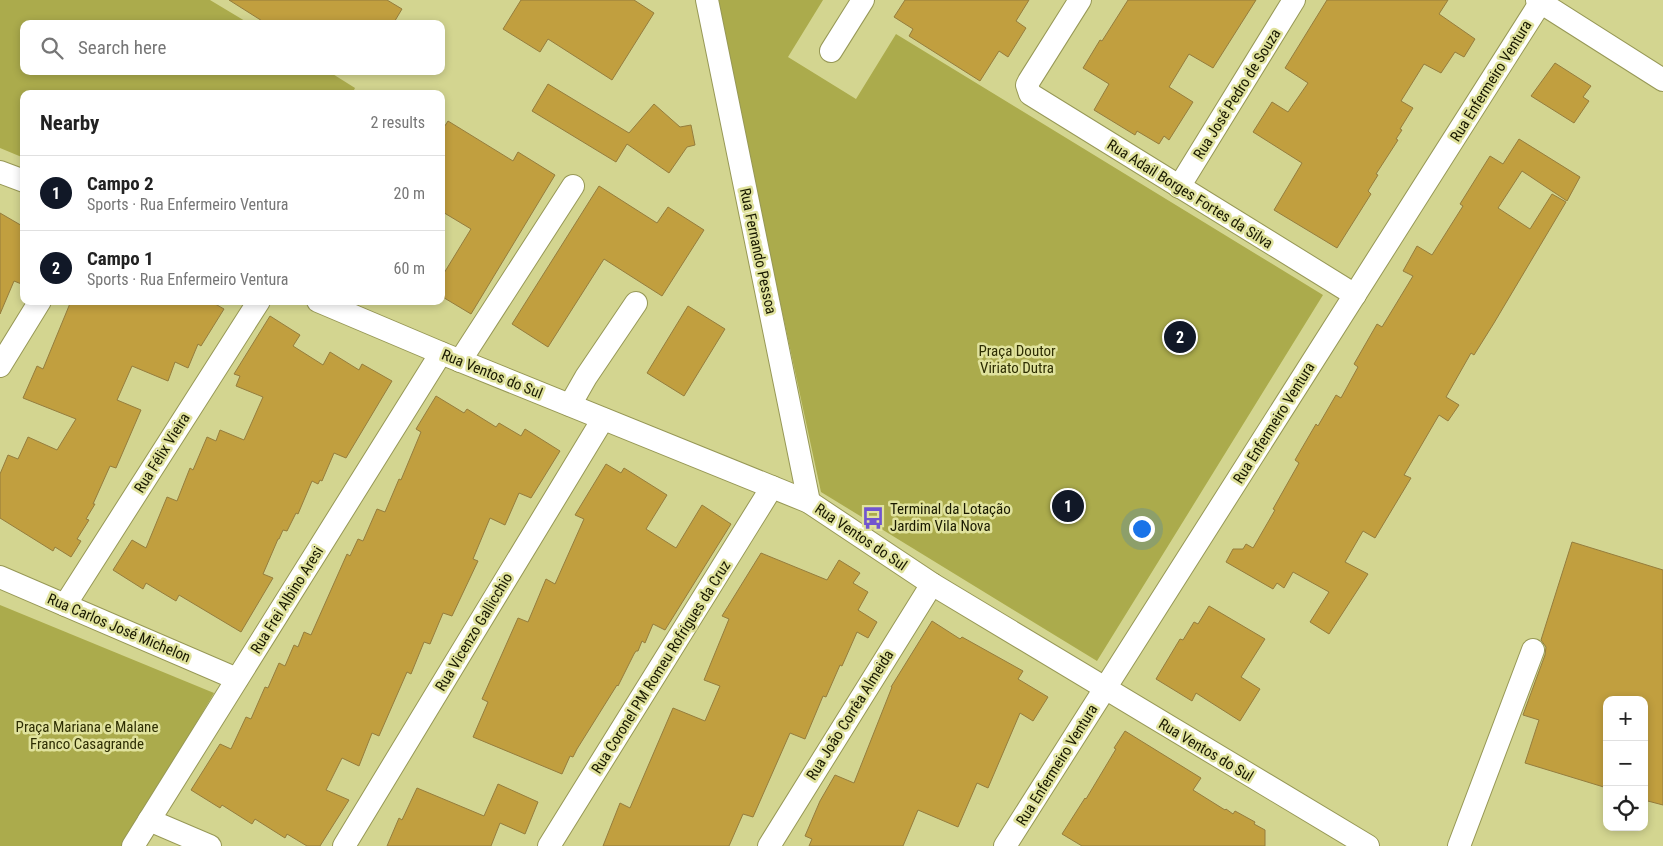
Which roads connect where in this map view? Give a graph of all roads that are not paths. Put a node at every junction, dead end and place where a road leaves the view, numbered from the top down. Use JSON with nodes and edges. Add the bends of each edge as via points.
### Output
{"nodes":[{"id":1,"x":706,"y":0,"type":"edge"},
{"id":2,"x":863,"y":0,"type":"edge"},
{"id":3,"x":1080,"y":0,"type":"edge"},
{"id":4,"x":1294,"y":0,"type":"edge"},
{"id":5,"x":1540,"y":1,"type":"edge"},
{"id":6,"x":831,"y":51,"type":"dead end"},
{"id":7,"x":1663,"y":80,"type":"edge"},
{"id":8,"x":0,"y":172,"type":"edge"},
{"id":9,"x":20,"y":180,"type":"edge"},
{"id":10,"x":573,"y":186,"type":"dead end"},
{"id":11,"x":1179,"y":187,"type":"junction"},
{"id":12,"x":1355,"y":295,"type":"junction"},
{"id":13,"x":636,"y":303,"type":"dead end"},
{"id":14,"x":38,"y":305,"type":"edge"},
{"id":15,"x":256,"y":305,"type":"edge"},
{"id":16,"x":327,"y":305,"type":"edge"},
{"id":17,"x":450,"y":357,"type":"junction"},
{"id":18,"x":0,"y":366,"type":"edge"},
{"id":19,"x":570,"y":405,"type":"junction"},
{"id":20,"x":603,"y":419,"type":"junction"},
{"id":21,"x":772,"y":487,"type":"junction"},
{"id":22,"x":809,"y":502,"type":"junction"},
{"id":23,"x":0,"y":577,"type":"edge"},
{"id":24,"x":932,"y":584,"type":"junction"},
{"id":25,"x":65,"y":605,"type":"junction"},
{"id":26,"x":1533,"y":650,"type":"dead end"},
{"id":27,"x":237,"y":679,"type":"junction"},
{"id":28,"x":1106,"y":688,"type":"junction"},
{"id":29,"x":149,"y":820,"type":"junction"},
{"id":30,"x":133,"y":846,"type":"edge"},
{"id":31,"x":210,"y":846,"type":"edge"},
{"id":32,"x":344,"y":846,"type":"edge"},
{"id":33,"x":549,"y":846,"type":"edge"},
{"id":34,"x":769,"y":846,"type":"edge"},
{"id":35,"x":1005,"y":846,"type":"edge"},
{"id":36,"x":1368,"y":846,"type":"edge"},
{"id":37,"x":1459,"y":846,"type":"edge"}],
"edges":[{"from":1,"to":22,"type":"street","name":"Rua Fernando Pessoa"},
{"from":2,"to":6,"type":"street"},
{"from":3,"to":11,"type":"street","name":"Rua Adail Borges Fortes da Silva","via":[[1029,81],[1028,90],[1034,97]]},
{"from":4,"to":11,"type":"street","name":"Rua José Pedro de Souza"},
{"from":5,"to":7,"type":"street"},
{"from":5,"to":12,"type":"street","name":"Rua Enfermeiro Ventura"},
{"from":8,"to":9,"type":"street"},
{"from":10,"to":17,"type":"street","name":"Rua Frei Albino Aresi"},
{"from":11,"to":12,"type":"street","name":"Rua Adail Borges Fortes da Silva"},
{"from":12,"to":28,"type":"street","name":"Rua Enfermeiro Ventura"},
{"from":13,"to":19,"type":"street"},
{"from":14,"to":18,"type":"street"},
{"from":15,"to":25,"type":"street","name":"Rua Félix Vieira"},
{"from":16,"to":17,"type":"street","name":"Rua Ventos do Sul"},
{"from":17,"to":19,"type":"street","name":"Rua Ventos do Sul"},
{"from":17,"to":27,"type":"street","name":"Rua Frei Albino Aresi"},
{"from":19,"to":20,"type":"street","name":"Rua Ventos do Sul"},
{"from":20,"to":21,"type":"street","name":"Rua Ventos do Sul"},
{"from":20,"to":32,"type":"street","name":"Rua Vicenzo Gallicchio"},
{"from":21,"to":22,"type":"street","name":"Rua Ventos do Sul"},
{"from":21,"to":33,"type":"street","name":"Rua Coronel PM Romeu Rofrigues da Cruz"},
{"from":22,"to":24,"type":"street","name":"Rua Ventos do Sul"},
{"from":23,"to":25,"type":"street","name":"Rua Carlos José Michelon"},
{"from":24,"to":28,"type":"street","name":"Rua Ventos do Sul"},
{"from":24,"to":34,"type":"street","name":"Rua João Corrêa Almeida"},
{"from":25,"to":27,"type":"street","name":"Rua Carlos José Michelon"},
{"from":26,"to":37,"type":"street"},
{"from":27,"to":29,"type":"street","name":"Rua Frei Albino Aresi"},
{"from":28,"to":35,"type":"street","name":"Rua Enfermeiro Ventura"},
{"from":28,"to":36,"type":"street","name":"Rua Ventos do Sul"},
{"from":29,"to":30,"type":"street","name":"Rua Frei Albino Aresi"},
{"from":29,"to":31,"type":"street"}]}
